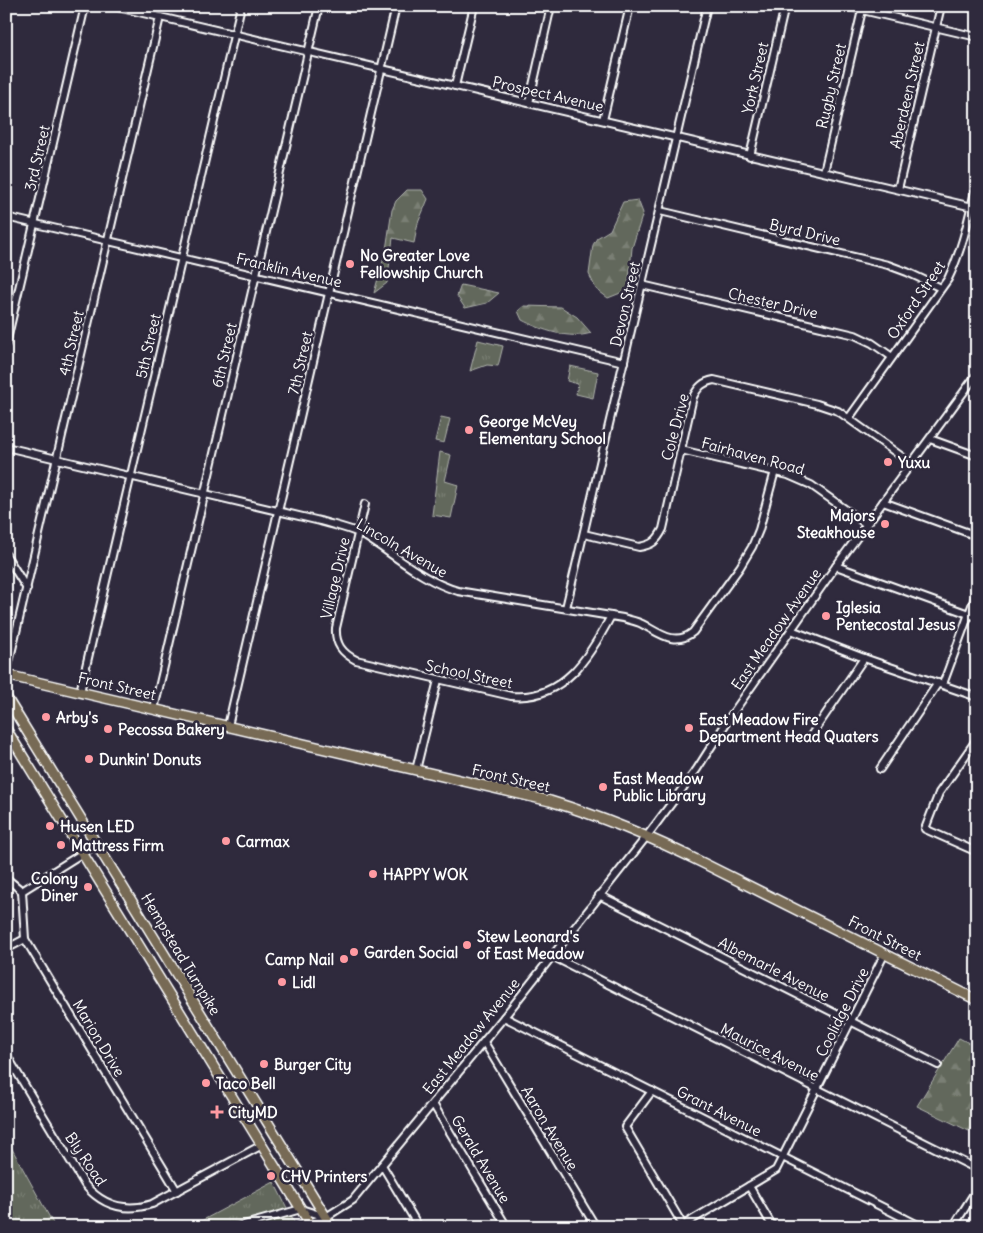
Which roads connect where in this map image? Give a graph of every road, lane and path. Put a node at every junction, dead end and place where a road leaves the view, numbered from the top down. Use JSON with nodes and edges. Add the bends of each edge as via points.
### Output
{"nodes":[{"id":1,"x":7,"y":6,"type":"edge"},
{"id":2,"x":85,"y":6,"type":"edge"},
{"id":3,"x":113,"y":6,"type":"edge"},
{"id":4,"x":241,"y":6,"type":"edge"},
{"id":5,"x":319,"y":6,"type":"edge"},
{"id":6,"x":396,"y":6,"type":"edge"},
{"id":7,"x":474,"y":6,"type":"edge"},
{"id":8,"x":551,"y":6,"type":"edge"},
{"id":9,"x":630,"y":6,"type":"edge"},
{"id":10,"x":707,"y":6,"type":"edge"},
{"id":11,"x":785,"y":6,"type":"edge"},
{"id":12,"x":845,"y":6,"type":"edge"},
{"id":13,"x":940,"y":6,"type":"edge"},
{"id":14,"x":862,"y":8,"type":"edge"},
{"id":15,"x":6,"y":10,"type":"edge"},
{"id":16,"x":160,"y":17,"type":"junction"},
{"id":17,"x":936,"y":28,"type":"junction"},
{"id":18,"x":234,"y":34,"type":"junction"},
{"id":19,"x":977,"y":37,"type":"edge"},
{"id":20,"x":308,"y":52,"type":"junction"},
{"id":21,"x":382,"y":69,"type":"junction"},
{"id":22,"x":455,"y":86,"type":"junction"},
{"id":23,"x":529,"y":103,"type":"junction"},
{"id":24,"x":603,"y":120,"type":"junction"},
{"id":25,"x":676,"y":138,"type":"junction"},
{"id":26,"x":750,"y":156,"type":"junction"},
{"id":27,"x":824,"y":172,"type":"junction"},
{"id":28,"x":977,"y":183,"type":"edge"},
{"id":29,"x":898,"y":189,"type":"junction"},
{"id":30,"x":974,"y":207,"type":"edge"},
{"id":31,"x":660,"y":211,"type":"junction"},
{"id":32,"x":6,"y":217,"type":"edge"},
{"id":33,"x":34,"y":224,"type":"junction"},
{"id":34,"x":108,"y":241,"type":"junction"},
{"id":35,"x":182,"y":258,"type":"junction"},
{"id":36,"x":256,"y":276,"type":"junction"},
{"id":37,"x":642,"y":285,"type":"junction"},
{"id":38,"x":941,"y":288,"type":"junction"},
{"id":39,"x":329,"y":293,"type":"junction"},
{"id":40,"x":6,"y":344,"type":"edge"},
{"id":41,"x":892,"y":357,"type":"junction"},
{"id":42,"x":624,"y":362,"type":"junction"},
{"id":43,"x":977,"y":374,"type":"edge"},
{"id":44,"x":849,"y":418,"type":"junction"},
{"id":45,"x":930,"y":439,"type":"junction"},
{"id":46,"x":6,"y":447,"type":"edge"},
{"id":47,"x":681,"y":450,"type":"junction"},
{"id":48,"x":977,"y":456,"type":"edge"},
{"id":49,"x":57,"y":459,"type":"junction"},
{"id":50,"x":912,"y":464,"type":"junction"},
{"id":51,"x":775,"y":472,"type":"junction"},
{"id":52,"x":131,"y":476,"type":"junction"},
{"id":53,"x":204,"y":494,"type":"junction"},
{"id":54,"x":883,"y":502,"type":"junction"},
{"id":55,"x":365,"y":504,"type":"dead end"},
{"id":56,"x":278,"y":511,"type":"junction"},
{"id":57,"x":866,"y":524,"type":"junction"},
{"id":58,"x":359,"y":533,"type":"junction"},
{"id":59,"x":584,"y":534,"type":"junction"},
{"id":60,"x":977,"y":536,"type":"edge"},
{"id":61,"x":6,"y":555,"type":"edge"},
{"id":62,"x":836,"y":566,"type":"junction"},
{"id":63,"x":27,"y":589,"type":"junction"},
{"id":64,"x":977,"y":592,"type":"edge"},
{"id":65,"x":566,"y":608,"type":"junction"},
{"id":66,"x":969,"y":614,"type":"junction"},
{"id":67,"x":611,"y":616,"type":"junction"},
{"id":68,"x":977,"y":617,"type":"edge"},
{"id":69,"x":791,"y":630,"type":"junction"},
{"id":70,"x":347,"y":656,"type":"joint"},
{"id":71,"x":864,"y":658,"type":"junction"},
{"id":72,"x":6,"y":675,"type":"edge"},
{"id":73,"x":438,"y":680,"type":"junction"},
{"id":74,"x":941,"y":684,"type":"junction"},
{"id":75,"x":80,"y":692,"type":"junction"},
{"id":76,"x":977,"y":696,"type":"edge"},
{"id":77,"x":6,"y":697,"type":"edge"},
{"id":78,"x":154,"y":709,"type":"junction"},
{"id":79,"x":228,"y":726,"type":"junction"},
{"id":80,"x":6,"y":729,"type":"edge"},
{"id":81,"x":810,"y":736,"type":"dead end"},
{"id":82,"x":977,"y":739,"type":"edge"},
{"id":83,"x":880,"y":769,"type":"dead end"},
{"id":84,"x":416,"y":770,"type":"junction"},
{"id":85,"x":646,"y":836,"type":"junction"},
{"id":86,"x":97,"y":844,"type":"junction"},
{"id":87,"x":84,"y":852,"type":"junction"},
{"id":88,"x":977,"y":852,"type":"edge"},
{"id":89,"x":6,"y":878,"type":"edge"},
{"id":90,"x":22,"y":891,"type":"junction"},
{"id":91,"x":599,"y":895,"type":"junction"},
{"id":92,"x":25,"y":939,"type":"junction"},
{"id":93,"x":6,"y":949,"type":"edge"},
{"id":94,"x":885,"y":953,"type":"junction"},
{"id":95,"x":552,"y":956,"type":"junction"},
{"id":96,"x":977,"y":1000,"type":"edge"},
{"id":97,"x":504,"y":1017,"type":"junction"},
{"id":98,"x":851,"y":1022,"type":"junction"},
{"id":99,"x":484,"y":1042,"type":"junction"},
{"id":100,"x":6,"y":1054,"type":"edge"},
{"id":101,"x":938,"y":1065,"type":"dead end"},
{"id":102,"x":817,"y":1089,"type":"junction"},
{"id":103,"x":652,"y":1091,"type":"junction"},
{"id":104,"x":433,"y":1104,"type":"junction"},
{"id":105,"x":262,"y":1145,"type":"junction"},
{"id":106,"x":783,"y":1157,"type":"junction"},
{"id":107,"x":382,"y":1165,"type":"junction"},
{"id":108,"x":977,"y":1169,"type":"edge"},
{"id":109,"x":749,"y":1186,"type":"junction"},
{"id":110,"x":977,"y":1189,"type":"edge"},
{"id":111,"x":177,"y":1191,"type":"junction"},
{"id":112,"x":301,"y":1209,"type":"junction"},
{"id":113,"x":326,"y":1217,"type":"junction"},
{"id":114,"x":904,"y":1218,"type":"junction"},
{"id":115,"x":311,"y":1224,"type":"edge"},
{"id":116,"x":682,"y":1226,"type":"edge"},
{"id":117,"x":237,"y":1227,"type":"edge"},
{"id":118,"x":297,"y":1227,"type":"edge"},
{"id":119,"x":332,"y":1227,"type":"edge"},
{"id":120,"x":419,"y":1227,"type":"edge"},
{"id":121,"x":508,"y":1227,"type":"edge"},
{"id":122,"x":596,"y":1227,"type":"edge"},
{"id":123,"x":773,"y":1227,"type":"edge"},
{"id":124,"x":899,"y":1227,"type":"edge"},
{"id":125,"x":922,"y":1227,"type":"edge"},
{"id":126,"x":953,"y":1227,"type":"edge"}],
"edges":[{"from":1,"to":15,"type":"street"},
{"from":2,"to":33,"type":"street","name":"3rd Street"},
{"from":3,"to":16,"type":"street","name":"Prospect Avenue"},
{"from":4,"to":18,"type":"street","name":"5th Street"},
{"from":5,"to":20,"type":"street","name":"6th Street"},
{"from":6,"to":21,"type":"street","name":"7th Street"},
{"from":7,"to":22,"type":"street"},
{"from":8,"to":23,"type":"street"},
{"from":9,"to":24,"type":"street"},
{"from":10,"to":25,"type":"street","name":"Devon Street"},
{"from":11,"to":26,"type":"street","name":"York Street"},
{"from":12,"to":14,"type":"street"},
{"from":13,"to":17,"type":"street","name":"Aberdeen Street"},
{"from":14,"to":17,"type":"street"},
{"from":14,"to":27,"type":"street","name":"Rugby Street"},
{"from":16,"to":18,"type":"street","name":"Prospect Avenue"},
{"from":16,"to":34,"type":"street","name":"4th Street"},
{"from":17,"to":19,"type":"street"},
{"from":17,"to":29,"type":"street","name":"Aberdeen Street"},
{"from":18,"to":20,"type":"street","name":"Prospect Avenue"},
{"from":18,"to":35,"type":"street","name":"5th Street"},
{"from":20,"to":21,"type":"street","name":"Prospect Avenue"},
{"from":20,"to":36,"type":"street","name":"6th Street"},
{"from":21,"to":22,"type":"street","name":"Prospect Avenue"},
{"from":21,"to":39,"type":"street","name":"7th Street"},
{"from":22,"to":23,"type":"street","name":"Prospect Avenue"},
{"from":23,"to":24,"type":"street","name":"Prospect Avenue"},
{"from":24,"to":25,"type":"street","name":"Prospect Avenue"},
{"from":25,"to":26,"type":"street","name":"Prospect Avenue"},
{"from":25,"to":31,"type":"street","name":"Devon Street"},
{"from":26,"to":27,"type":"street","name":"Prospect Avenue"},
{"from":27,"to":29,"type":"street","name":"Prospect Avenue"},
{"from":28,"to":30,"type":"street","name":"Oxford Street"},
{"from":29,"to":30,"type":"street","name":"Prospect Avenue"},
{"from":30,"to":38,"type":"street","name":"Oxford Street","via":[[957,260]]},
{"from":31,"to":37,"type":"street","name":"Devon Street"},
{"from":31,"to":38,"type":"street","name":"Byrd Drive","via":[[888,265]]},
{"from":32,"to":33,"type":"street","name":"Franklin Avenue"},
{"from":33,"to":34,"type":"street","name":"Franklin Avenue"},
{"from":33,"to":40,"type":"street","name":"3rd Street"},
{"from":34,"to":35,"type":"street","name":"Franklin Avenue"},
{"from":34,"to":49,"type":"street","name":"4th Street"},
{"from":35,"to":36,"type":"street","name":"Franklin Avenue"},
{"from":35,"to":52,"type":"street","name":"5th Street"},
{"from":36,"to":39,"type":"street","name":"Franklin Avenue"},
{"from":36,"to":53,"type":"street","name":"6th Street"},
{"from":37,"to":41,"type":"street","name":"Chester Drive","via":[[855,335],[872,342]]},
{"from":37,"to":42,"type":"street","name":"Devon Street"},
{"from":38,"to":41,"type":"street","name":"Oxford Street"},
{"from":39,"to":42,"type":"street","name":"Franklin Avenue"},
{"from":39,"to":56,"type":"street","name":"7th Street"},
{"from":41,"to":44,"type":"street","name":"Oxford Street"},
{"from":42,"to":59,"type":"street","name":"Devon Street"},
{"from":43,"to":45,"type":"street","name":"East Meadow Avenue"},
{"from":44,"to":47,"type":"street","name":"Cole Drive","via":[[817,404],[714,380],[705,382],[696,392]]},
{"from":44,"to":50,"type":"street","name":"Cole Drive"},
{"from":45,"to":48,"type":"street"},
{"from":45,"to":50,"type":"street","name":"East Meadow Avenue"},
{"from":46,"to":49,"type":"street","name":"Lincoln Avenue"},
{"from":47,"to":51,"type":"street","name":"Fairhaven Road"},
{"from":47,"to":59,"type":"street","name":"Cole Drive","via":[[663,529],[655,541],[639,547]]},
{"from":49,"to":52,"type":"street","name":"Lincoln Avenue"},
{"from":49,"to":63,"type":"street","name":"4th Street"},
{"from":50,"to":54,"type":"street","name":"East Meadow Avenue"},
{"from":51,"to":57,"type":"street","name":"Fairhaven Road","via":[[811,485]]},
{"from":51,"to":67,"type":"street","name":"Lincoln Avenue","via":[[752,547],[693,632],[678,640],[640,623]]},
{"from":52,"to":53,"type":"street","name":"Lincoln Avenue"},
{"from":52,"to":75,"type":"street","name":"5th Street"},
{"from":53,"to":56,"type":"street","name":"Lincoln Avenue"},
{"from":53,"to":78,"type":"street","name":"6th Street"},
{"from":54,"to":57,"type":"street","name":"East Meadow Avenue"},
{"from":54,"to":60,"type":"street"},
{"from":55,"to":58,"type":"street","name":"Village Drive"},
{"from":56,"to":58,"type":"street","name":"Lincoln Avenue"},
{"from":56,"to":79,"type":"street","name":"7th Street"},
{"from":57,"to":62,"type":"street","name":"East Meadow Avenue"},
{"from":58,"to":65,"type":"street","name":"Lincoln Avenue","via":[[445,587]]},
{"from":58,"to":70,"type":"street","name":"Village Drive","via":[[336,628],[339,647]]},
{"from":59,"to":65,"type":"street","name":"Devon Street"},
{"from":61,"to":63,"type":"street"},
{"from":62,"to":66,"type":"street"},
{"from":62,"to":69,"type":"street","name":"East Meadow Avenue"},
{"from":63,"to":72,"type":"street","name":"4th Street"},
{"from":64,"to":66,"type":"street"},
{"from":65,"to":67,"type":"street","name":"Lincoln Avenue"},
{"from":66,"to":68,"type":"street"},
{"from":66,"to":74,"type":"street"},
{"from":67,"to":73,"type":"street","name":"School Street","via":[[576,672],[547,691],[531,696],[511,696]]},
{"from":69,"to":71,"type":"street"},
{"from":69,"to":85,"type":"street","name":"East Meadow Avenue","via":[[697,769]]},
{"from":70,"to":73,"type":"street","name":"School Street"},
{"from":71,"to":74,"type":"street"},
{"from":71,"to":81,"type":"street"},
{"from":72,"to":75,"type":"main road","name":"Front Street"},
{"from":73,"to":84,"type":"street"},
{"from":74,"to":76,"type":"street"},
{"from":74,"to":83,"type":"street"},
{"from":75,"to":78,"type":"main road","name":"Front Street"},
{"from":77,"to":86,"type":"main road","name":"Hempstead Turnpike"},
{"from":78,"to":79,"type":"main road","name":"Front Street"},
{"from":79,"to":84,"type":"main road","name":"Front Street"},
{"from":80,"to":87,"type":"main road","name":"Hempstead Turnpike"},
{"from":82,"to":88,"type":"street","via":[[939,793],[925,829]]},
{"from":84,"to":85,"type":"main road","name":"Front Street","via":[[550,801]]},
{"from":85,"to":91,"type":"street","name":"East Meadow Avenue"},
{"from":85,"to":94,"type":"main road","name":"Front Street"},
{"from":86,"to":87,"type":"street"},
{"from":86,"to":113,"type":"main road","name":"Hempstead Turnpike"},
{"from":87,"to":90,"type":"street"},
{"from":87,"to":105,"type":"main road","name":"Hempstead Turnpike"},
{"from":89,"to":90,"type":"street"},
{"from":90,"to":92,"type":"street","name":"Marion Drive"},
{"from":91,"to":95,"type":"street","name":"East Meadow Avenue"},
{"from":91,"to":98,"type":"street","name":"Albemarle Avenue"},
{"from":92,"to":93,"type":"street"},
{"from":92,"to":111,"type":"street","name":"Marion Drive"},
{"from":94,"to":96,"type":"main road","name":"Front Street"},
{"from":94,"to":98,"type":"street","name":"Coolidge Drive"},
{"from":95,"to":97,"type":"street","name":"East Meadow Avenue"},
{"from":95,"to":102,"type":"street","name":"Maurice Avenue"},
{"from":97,"to":99,"type":"street","name":"East Meadow Avenue"},
{"from":97,"to":103,"type":"street","name":"Grant Avenue"},
{"from":98,"to":101,"type":"street","name":"Albemarle Avenue"},
{"from":98,"to":102,"type":"street","name":"Coolidge Drive"},
{"from":99,"to":104,"type":"street","name":"East Meadow Avenue"},
{"from":99,"to":122,"type":"street","name":"Aaron Avenue"},
{"from":100,"to":111,"type":"street","name":"Bly Road","via":[[85,1185],[98,1198],[118,1207],[141,1208]]},
{"from":102,"to":106,"type":"street","name":"Coolidge Drive"},
{"from":102,"to":108,"type":"street","name":"Maurice Avenue"},
{"from":103,"to":106,"type":"street","name":"Grant Avenue"},
{"from":103,"to":116,"type":"street","via":[[625,1128]]},
{"from":104,"to":107,"type":"street","name":"East Meadow Avenue"},
{"from":104,"to":121,"type":"street","name":"Gerald Avenue"},
{"from":105,"to":111,"type":"street","name":"Bly Road"},
{"from":105,"to":112,"type":"main road","name":"Hempstead Turnpike"},
{"from":106,"to":109,"type":"street","name":"Coolidge Drive","via":[[776,1170]]},
{"from":106,"to":114,"type":"street","name":"Grant Avenue"},
{"from":107,"to":113,"type":"street","name":"East Meadow Avenue","via":[[353,1200]]},
{"from":107,"to":120,"type":"street"},
{"from":109,"to":116,"type":"street","name":"Coolidge Drive"},
{"from":109,"to":123,"type":"street"},
{"from":110,"to":126,"type":"street"},
{"from":112,"to":113,"type":"street"},
{"from":112,"to":115,"type":"main road","name":"Hempstead Turnpike"},
{"from":112,"to":117,"type":"street"},
{"from":113,"to":115,"type":"street","name":"East Meadow Avenue"},
{"from":113,"to":119,"type":"main road","name":"Hempstead Turnpike"},
{"from":114,"to":124,"type":"street"},
{"from":114,"to":125,"type":"street","name":"Grant Avenue"},
{"from":115,"to":118,"type":"street","name":"East Meadow Avenue"}]}
